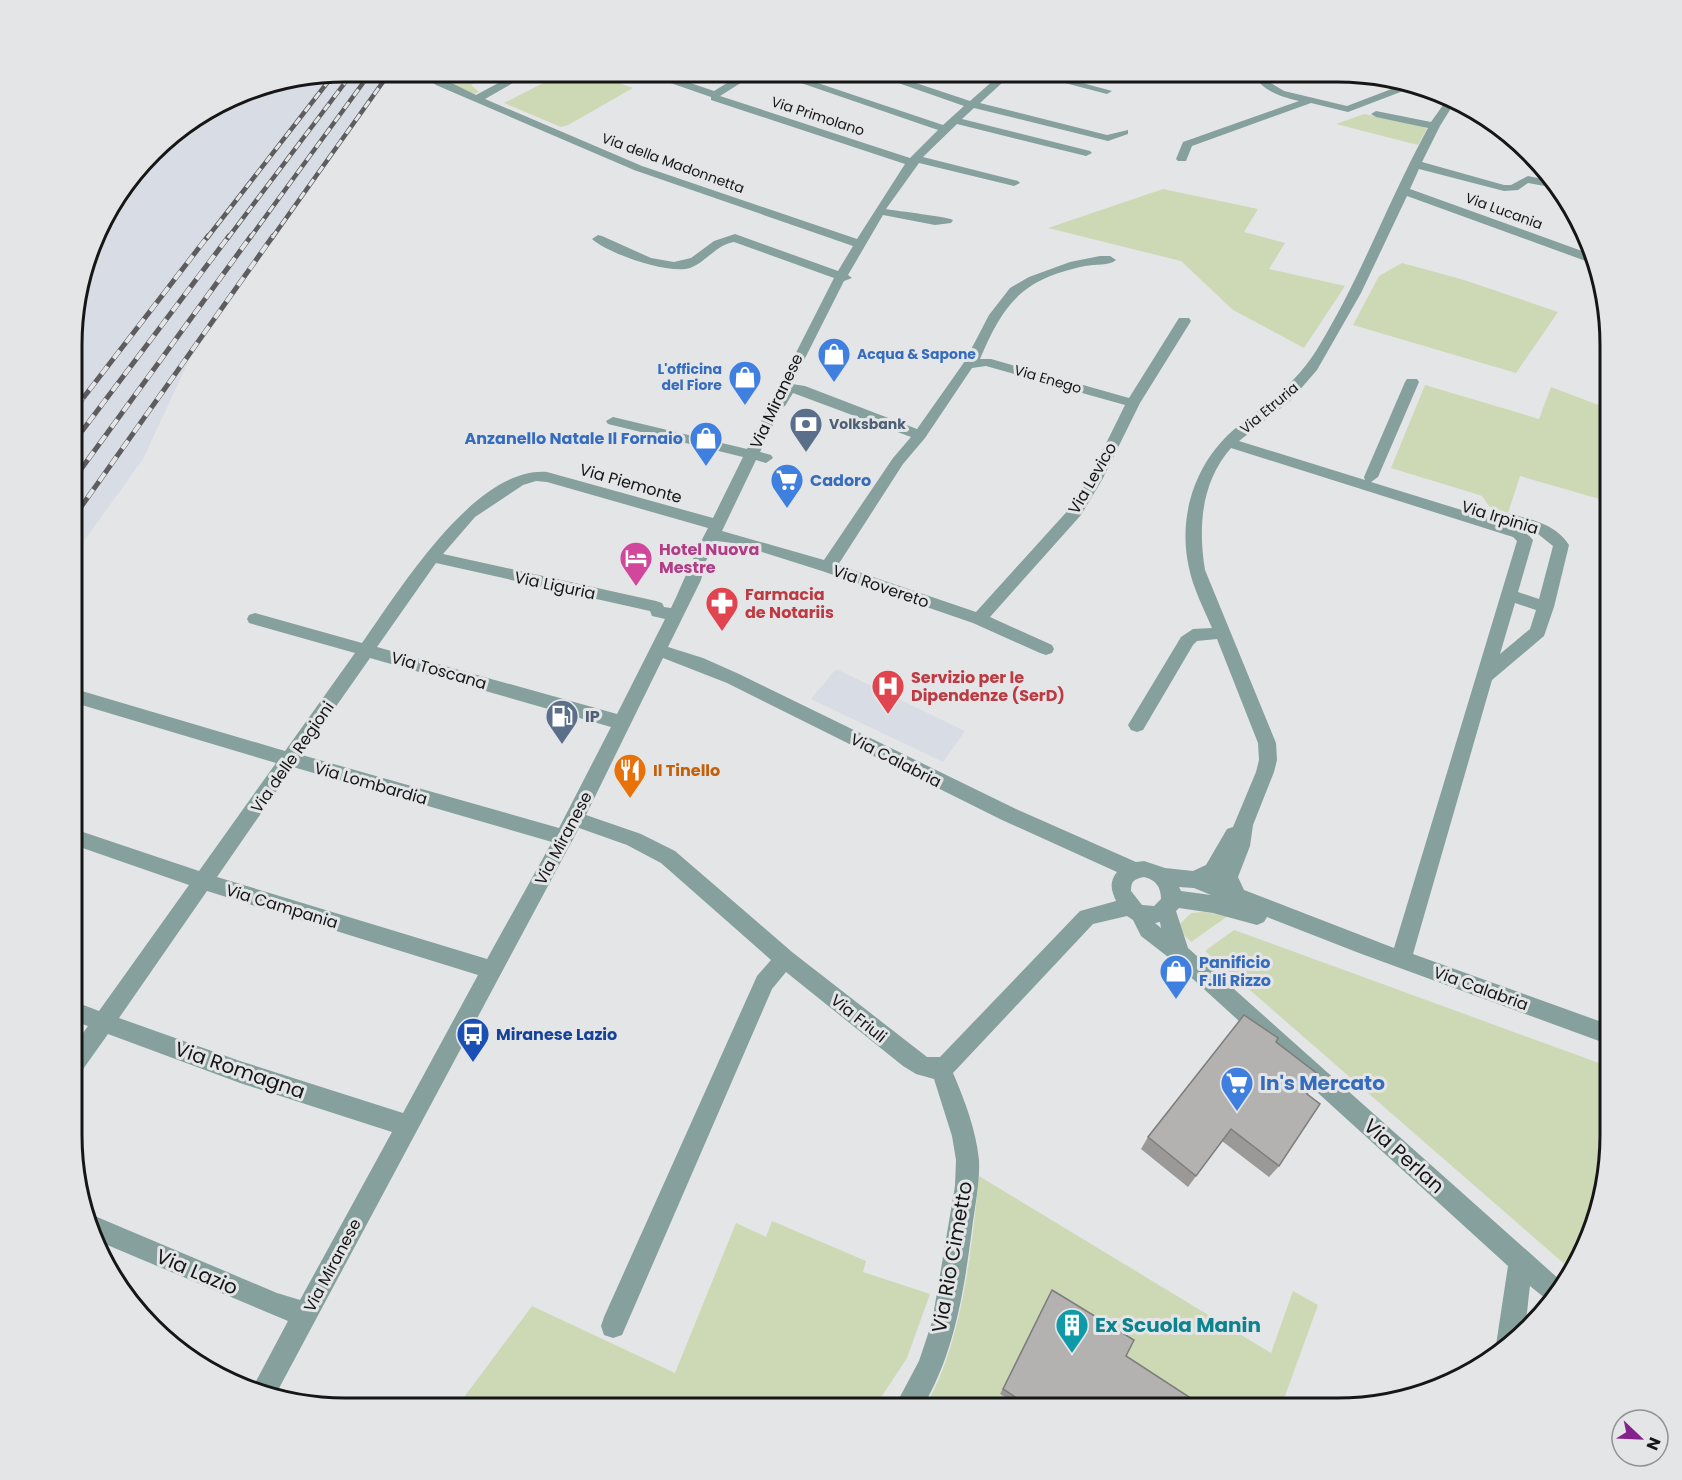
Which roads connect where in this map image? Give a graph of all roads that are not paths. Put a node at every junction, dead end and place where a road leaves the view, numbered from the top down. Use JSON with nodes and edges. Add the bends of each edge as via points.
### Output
{"nodes":[{"id":1,"x":438,"y":82,"type":"edge"},
{"id":2,"x":487,"y":82,"type":"edge"},
{"id":3,"x":507,"y":82,"type":"edge"},
{"id":4,"x":678,"y":82,"type":"edge"},
{"id":5,"x":737,"y":82,"type":"edge"},
{"id":6,"x":804,"y":82,"type":"edge"},
{"id":7,"x":904,"y":82,"type":"edge"},
{"id":8,"x":998,"y":82,"type":"edge"},
{"id":9,"x":1070,"y":82,"type":"edge"},
{"id":10,"x":1263,"y":82,"type":"edge"},
{"id":11,"x":493,"y":89,"type":"junction"},
{"id":12,"x":1399,"y":90,"type":"edge"},
{"id":13,"x":1107,"y":91,"type":"dead end"},
{"id":14,"x":715,"y":98,"type":"dead end"},
{"id":15,"x":480,"y":100,"type":"junction"},
{"id":16,"x":1308,"y":101,"type":"junction"},
{"id":17,"x":973,"y":104,"type":"junction"},
{"id":18,"x":1446,"y":107,"type":"edge"},
{"id":19,"x":1376,"y":114,"type":"dead end"},
{"id":20,"x":955,"y":120,"type":"junction"},
{"id":21,"x":1433,"y":126,"type":"junction"},
{"id":22,"x":945,"y":129,"type":"junction"},
{"id":23,"x":1124,"y":132,"type":"dead end"},
{"id":24,"x":1086,"y":153,"type":"dead end"},
{"id":25,"x":1182,"y":159,"type":"dead end"},
{"id":26,"x":915,"y":161,"type":"junction"},
{"id":27,"x":1415,"y":164,"type":"junction"},
{"id":28,"x":1014,"y":183,"type":"dead end"},
{"id":29,"x":1543,"y":183,"type":"edge"},
{"id":30,"x":1404,"y":191,"type":"junction"},
{"id":31,"x":879,"y":211,"type":"junction"},
{"id":32,"x":946,"y":220,"type":"dead end"},
{"id":33,"x":598,"y":239,"type":"dead end"},
{"id":34,"x":857,"y":249,"type":"junction"},
{"id":35,"x":1584,"y":256,"type":"edge"},
{"id":36,"x":1110,"y":260,"type":"dead end"},
{"id":37,"x":843,"y":277,"type":"junction"},
{"id":38,"x":1184,"y":321,"type":"dead end"},
{"id":39,"x":798,"y":354,"type":"junction"},
{"id":40,"x":967,"y":366,"type":"junction"},
{"id":41,"x":1412,"y":382,"type":"dead end"},
{"id":42,"x":799,"y":389,"type":"junction"},
{"id":43,"x":1134,"y":403,"type":"junction"},
{"id":44,"x":779,"y":412,"type":"junction"},
{"id":45,"x":613,"y":421,"type":"dead end"},
{"id":46,"x":1243,"y":430,"type":"junction"},
{"id":47,"x":920,"y":435,"type":"junction"},
{"id":48,"x":1228,"y":442,"type":"junction"},
{"id":49,"x":759,"y":456,"type":"junction"},
{"id":50,"x":535,"y":476,"type":"joint"},
{"id":51,"x":1371,"y":477,"type":"junction"},
{"id":52,"x":1406,"y":493,"type":"junction"},
{"id":53,"x":724,"y":524,"type":"junction"},
{"id":54,"x":432,"y":557,"type":"junction"},
{"id":55,"x":828,"y":567,"type":"junction"},
{"id":56,"x":1509,"y":595,"type":"junction"},
{"id":57,"x":1546,"y":607,"type":"junction"},
{"id":58,"x":676,"y":615,"type":"junction"},
{"id":59,"x":255,"y":619,"type":"dead end"},
{"id":60,"x":979,"y":619,"type":"junction"},
{"id":61,"x":1221,"y":633,"type":"junction"},
{"id":62,"x":367,"y":650,"type":"junction"},
{"id":63,"x":1046,"y":650,"type":"dead end"},
{"id":64,"x":659,"y":651,"type":"junction"},
{"id":65,"x":1485,"y":676,"type":"junction"},
{"id":66,"x":82,"y":698,"type":"edge"},
{"id":67,"x":623,"y":723,"type":"junction"},
{"id":68,"x":1137,"y":725,"type":"dead end"},
{"id":69,"x":290,"y":759,"type":"junction"},
{"id":70,"x":1243,"y":825,"type":"junction"},
{"id":71,"x":569,"y":828,"type":"junction"},
{"id":72,"x":82,"y":840,"type":"edge"},
{"id":73,"x":1134,"y":870,"type":"junction"},
{"id":74,"x":1162,"y":876,"type":"junction"},
{"id":75,"x":1195,"y":880,"type":"junction"},
{"id":76,"x":203,"y":881,"type":"junction"},
{"id":77,"x":1237,"y":897,"type":"junction"},
{"id":78,"x":1169,"y":904,"type":"junction"},
{"id":79,"x":1134,"y":910,"type":"junction"},
{"id":80,"x":1352,"y":942,"type":"junction"},
{"id":81,"x":1179,"y":953,"type":"junction"},
{"id":82,"x":785,"y":959,"type":"junction"},
{"id":83,"x":1401,"y":959,"type":"junction"},
{"id":84,"x":492,"y":970,"type":"junction"},
{"id":85,"x":82,"y":1015,"type":"edge"},
{"id":86,"x":103,"y":1023,"type":"junction"},
{"id":87,"x":1600,"y":1031,"type":"edge"},
{"id":88,"x":82,"y":1052,"type":"edge"},
{"id":89,"x":940,"y":1068,"type":"junction"},
{"id":90,"x":408,"y":1126,"type":"junction"},
{"id":91,"x":101,"y":1231,"type":"edge"},
{"id":92,"x":1521,"y":1263,"type":"junction"},
{"id":93,"x":1550,"y":1288,"type":"edge"},
{"id":94,"x":306,"y":1314,"type":"junction"},
{"id":95,"x":613,"y":1326,"type":"dead end"},
{"id":96,"x":1511,"y":1331,"type":"edge"},
{"id":97,"x":267,"y":1386,"type":"edge"},
{"id":98,"x":913,"y":1398,"type":"edge"}],
"edges":[{"from":1,"to":15,"type":"street","name":"Via della Madonnetta"},
{"from":2,"to":11,"type":"street","via":[[478,87],[484,91]]},
{"from":3,"to":11,"type":"street"},
{"from":4,"to":5,"type":"street","via":[[716,95]]},
{"from":6,"to":22,"type":"street"},
{"from":7,"to":17,"type":"street"},
{"from":8,"to":17,"type":"street","name":"Via Miranese"},
{"from":9,"to":13,"type":"street"},
{"from":10,"to":16,"type":"street","via":[[1280,93]]},
{"from":11,"to":15,"type":"street","via":[[480,96]]},
{"from":12,"to":16,"type":"street","via":[[1348,108]]},
{"from":14,"to":26,"type":"street","name":"Via Primolano"},
{"from":15,"to":34,"type":"street","name":"Via della Madonnetta","via":[[638,168]]},
{"from":16,"to":25,"type":"street","via":[[1187,144]]},
{"from":17,"to":20,"type":"street","name":"Via Miranese"},
{"from":17,"to":23,"type":"street","via":[[1108,138]]},
{"from":18,"to":21,"type":"street","name":"Via Etruria"},
{"from":19,"to":21,"type":"street"},
{"from":20,"to":22,"type":"street","name":"Via Miranese"},
{"from":20,"to":24,"type":"street"},
{"from":21,"to":27,"type":"street","name":"Via Etruria"},
{"from":22,"to":26,"type":"street","name":"Via Miranese"},
{"from":26,"to":28,"type":"street"},
{"from":26,"to":31,"type":"street","name":"Via Miranese"},
{"from":27,"to":29,"type":"street","via":[[1504,188],[1514,188],[1522,179]]},
{"from":27,"to":30,"type":"street","name":"Via Etruria"},
{"from":30,"to":35,"type":"street","name":"Via Lucania"},
{"from":30,"to":46,"type":"street","name":"Via Etruria","via":[[1314,365],[1291,392]]},
{"from":31,"to":32,"type":"street"},
{"from":31,"to":34,"type":"street","name":"Via Miranese"},
{"from":33,"to":37,"type":"street","via":[[663,265],[678,267],[691,264],[718,243],[735,238]]},
{"from":34,"to":37,"type":"street","name":"Via Miranese"},
{"from":36,"to":40,"type":"street","via":[[1095,259],[1067,267],[1014,292]]},
{"from":37,"to":39,"type":"street","name":"Via Miranese"},
{"from":37,"to":42,"type":"street","name":"Via Miranese","via":[[816,334]]},
{"from":38,"to":43,"type":"street","name":"Via Levico"},
{"from":39,"to":42,"type":"street","via":[[799,363],[790,383]]},
{"from":39,"to":44,"type":"street","name":"Via Miranese"},
{"from":40,"to":43,"type":"street","name":"Via Enego","via":[[981,362],[1001,366]]},
{"from":40,"to":47,"type":"street"},
{"from":41,"to":51,"type":"street"},
{"from":42,"to":44,"type":"street"},
{"from":42,"to":47,"type":"street"},
{"from":43,"to":60,"type":"street","name":"Via Levico","via":[[1076,511]]},
{"from":44,"to":49,"type":"street","name":"Via Miranese"},
{"from":45,"to":49,"type":"street"},
{"from":46,"to":48,"type":"street","name":"Via Etruria"},
{"from":46,"to":51,"type":"street","name":"Via Irpinia","via":[[1282,450]]},
{"from":47,"to":55,"type":"street","via":[[898,461]]},
{"from":48,"to":52,"type":"street"},
{"from":48,"to":61,"type":"street","name":"Via Etruria","via":[[1207,471],[1193,539],[1197,570]]},
{"from":49,"to":53,"type":"street","name":"Via Miranese"},
{"from":50,"to":53,"type":"street","name":"Via Piemonte"},
{"from":50,"to":54,"type":"street","name":"Via delle Regioni","via":[[518,482],[470,513]]},
{"from":51,"to":52,"type":"street","name":"Via Irpinia"},
{"from":52,"to":56,"type":"street","via":[[1518,533],[1525,540]]},
{"from":52,"to":57,"type":"street","name":"Via Irpinia","via":[[1556,537],[1561,545]]},
{"from":53,"to":55,"type":"street","name":"Via Rovereto"},
{"from":53,"to":58,"type":"street","name":"Via Miranese","via":[[698,561]]},
{"from":54,"to":58,"type":"street","name":"Via Liguria","via":[[656,607],[658,612]]},
{"from":54,"to":62,"type":"street","name":"Via delle Regioni"},
{"from":55,"to":60,"type":"street","name":"Via Rovereto"},
{"from":56,"to":57,"type":"street"},
{"from":56,"to":65,"type":"street"},
{"from":57,"to":65,"type":"street","name":"Via Irpinia","via":[[1538,632]]},
{"from":58,"to":64,"type":"street","name":"Via Miranese"},
{"from":59,"to":62,"type":"street","name":"Via Toscana"},
{"from":60,"to":63,"type":"street","name":"Via Rovereto"},
{"from":61,"to":68,"type":"street","via":[[1193,635],[1187,641]]},
{"from":61,"to":70,"type":"street","name":"Via Etruria","via":[[1267,743],[1265,772]]},
{"from":62,"to":67,"type":"street","name":"Via Toscana"},
{"from":62,"to":69,"type":"street","name":"Via delle Regioni"},
{"from":64,"to":67,"type":"street","name":"Via Miranese"},
{"from":64,"to":73,"type":"street","name":"Via Calabria","via":[[686,657],[956,790]]},
{"from":65,"to":83,"type":"street"},
{"from":66,"to":69,"type":"street","name":"Via Lombardia"},
{"from":67,"to":71,"type":"street","name":"Via Miranese"},
{"from":69,"to":71,"type":"street","name":"Via Lombardia"},
{"from":69,"to":76,"type":"street","name":"Via delle Regioni"},
{"from":70,"to":75,"type":"street","name":"Via Etruria","via":[[1214,871]]},
{"from":70,"to":77,"type":"street","name":"Via Etruria","via":[[1228,877]]},
{"from":71,"to":82,"type":"street","name":"Via Friuli","via":[[630,838],[668,857]]},
{"from":71,"to":84,"type":"street","name":"Via Miranese"},
{"from":72,"to":76,"type":"street","name":"Via Campania"},
{"from":73,"to":74,"type":"street","name":"Via Calabria","via":[[1151,870]]},
{"from":73,"to":79,"type":"street","via":[[1120,883],[1122,898]]},
{"from":74,"to":75,"type":"street","name":"Via Calabria"},
{"from":74,"to":78,"type":"street","via":[[1169,885]]},
{"from":75,"to":77,"type":"street","name":"Via Calabria"},
{"from":76,"to":84,"type":"street","name":"Via Campania"},
{"from":76,"to":86,"type":"street","name":"Via delle Regioni"},
{"from":77,"to":80,"type":"street","name":"Via Calabria"},
{"from":78,"to":79,"type":"street","name":"Via Calabria","via":[[1152,915]]},
{"from":78,"to":80,"type":"street","name":"Via Calabria","via":[[1213,904]]},
{"from":78,"to":81,"type":"street"},
{"from":79,"to":81,"type":"street","name":"Via Perlan","via":[[1148,930]]},
{"from":79,"to":89,"type":"street","via":[[1087,917],[960,1052]]},
{"from":80,"to":83,"type":"street","name":"Via Calabria"},
{"from":81,"to":92,"type":"street","name":"Via Perlan"},
{"from":82,"to":89,"type":"street","name":"Via Friuli","via":[[921,1066]]},
{"from":82,"to":95,"type":"street","via":[[764,983]]},
{"from":83,"to":87,"type":"street","name":"Via Calabria"},
{"from":84,"to":90,"type":"street","name":"Via Miranese"},
{"from":85,"to":86,"type":"street","name":"Via Romagna"},
{"from":86,"to":88,"type":"street","name":"Via delle Regioni"},
{"from":86,"to":90,"type":"street","name":"Via Romagna"},
{"from":89,"to":98,"type":"street","name":"Via Rio Cimetto","via":[[954,1096],[964,1137],[966,1190],[946,1312],[923,1382]]},
{"from":90,"to":94,"type":"street","name":"Via Miranese"},
{"from":91,"to":94,"type":"street","name":"Via Lazio"},
{"from":92,"to":93,"type":"street","name":"Via Perlan"},
{"from":92,"to":96,"type":"street"},
{"from":94,"to":97,"type":"street","name":"Via Miranese"}]}
